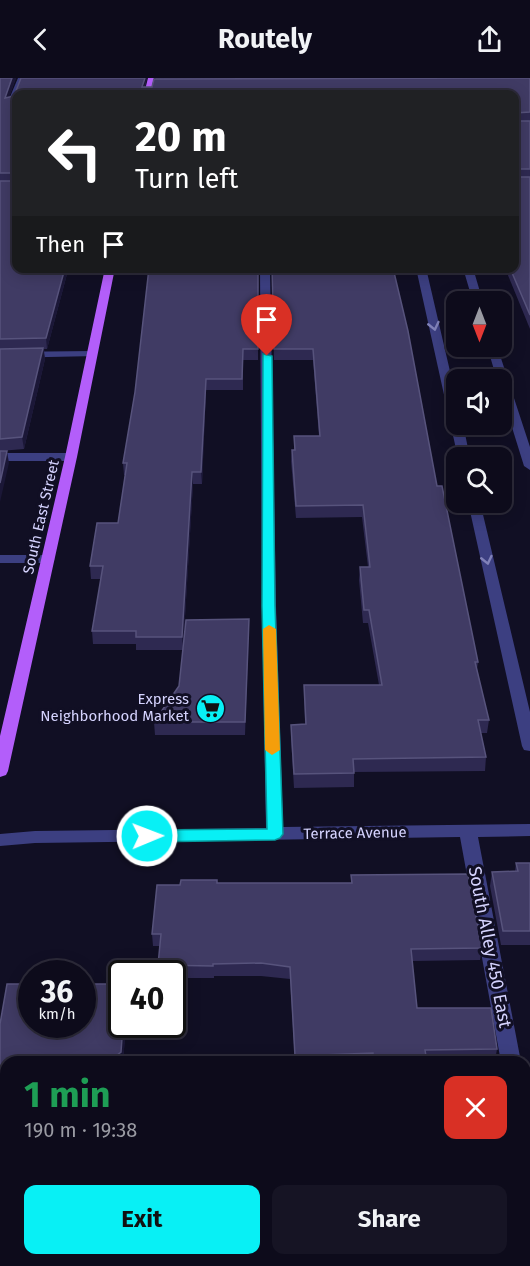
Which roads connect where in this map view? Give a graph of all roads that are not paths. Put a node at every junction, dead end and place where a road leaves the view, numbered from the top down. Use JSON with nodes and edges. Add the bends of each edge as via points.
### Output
{"nodes":[{"id":1,"x":150,"y":81,"type":"edge"},
{"id":2,"x":158,"y":83,"type":"edge"},
{"id":3,"x":109,"y":273,"type":"edge"},
{"id":4,"x":265,"y":273,"type":"edge"},
{"id":5,"x":422,"y":273,"type":"edge"},
{"id":6,"x":469,"y":273,"type":"edge"},
{"id":7,"x":475,"y":291,"type":"edge"},
{"id":8,"x":93,"y":354,"type":"junction"},
{"id":9,"x":0,"y":355,"type":"edge"},
{"id":10,"x":446,"y":369,"type":"edge"},
{"id":11,"x":512,"y":418,"type":"edge"},
{"id":12,"x":0,"y":457,"type":"edge"},
{"id":13,"x":71,"y":457,"type":"junction"},
{"id":14,"x":530,"y":466,"type":"edge"},
{"id":15,"x":477,"y":513,"type":"edge"},
{"id":16,"x":0,"y":559,"type":"edge"},
{"id":17,"x":48,"y":559,"type":"junction"},
{"id":18,"x":530,"y":746,"type":"edge"},
{"id":19,"x":0,"y":771,"type":"edge"},
{"id":20,"x":530,"y":830,"type":"edge"},
{"id":21,"x":468,"y":831,"type":"junction"},
{"id":22,"x":275,"y":834,"type":"junction"},
{"id":23,"x":0,"y":840,"type":"edge"},
{"id":24,"x":510,"y":1056,"type":"edge"}],
"edges":[{"from":1,"to":2,"type":"street"},
{"from":3,"to":8,"type":"main road","name":"South East Street"},
{"from":4,"to":22,"type":"street"},
{"from":5,"to":10,"type":"street","one_way":true},
{"from":6,"to":7,"type":"street"},
{"from":8,"to":9,"type":"street"},
{"from":8,"to":13,"type":"main road","name":"South East Street"},
{"from":11,"to":14,"type":"street"},
{"from":12,"to":13,"type":"street"},
{"from":13,"to":17,"type":"main road","name":"South East Street"},
{"from":15,"to":18,"type":"street","one_way":true},
{"from":16,"to":17,"type":"street"},
{"from":17,"to":19,"type":"main road","name":"South East Street"},
{"from":20,"to":21,"type":"street","name":"Terrace Avenue"},
{"from":21,"to":22,"type":"street","name":"Terrace Avenue"},
{"from":21,"to":24,"type":"street","name":"South Alley 450 East"},
{"from":22,"to":23,"type":"street","name":"Terrace Avenue"}]}
